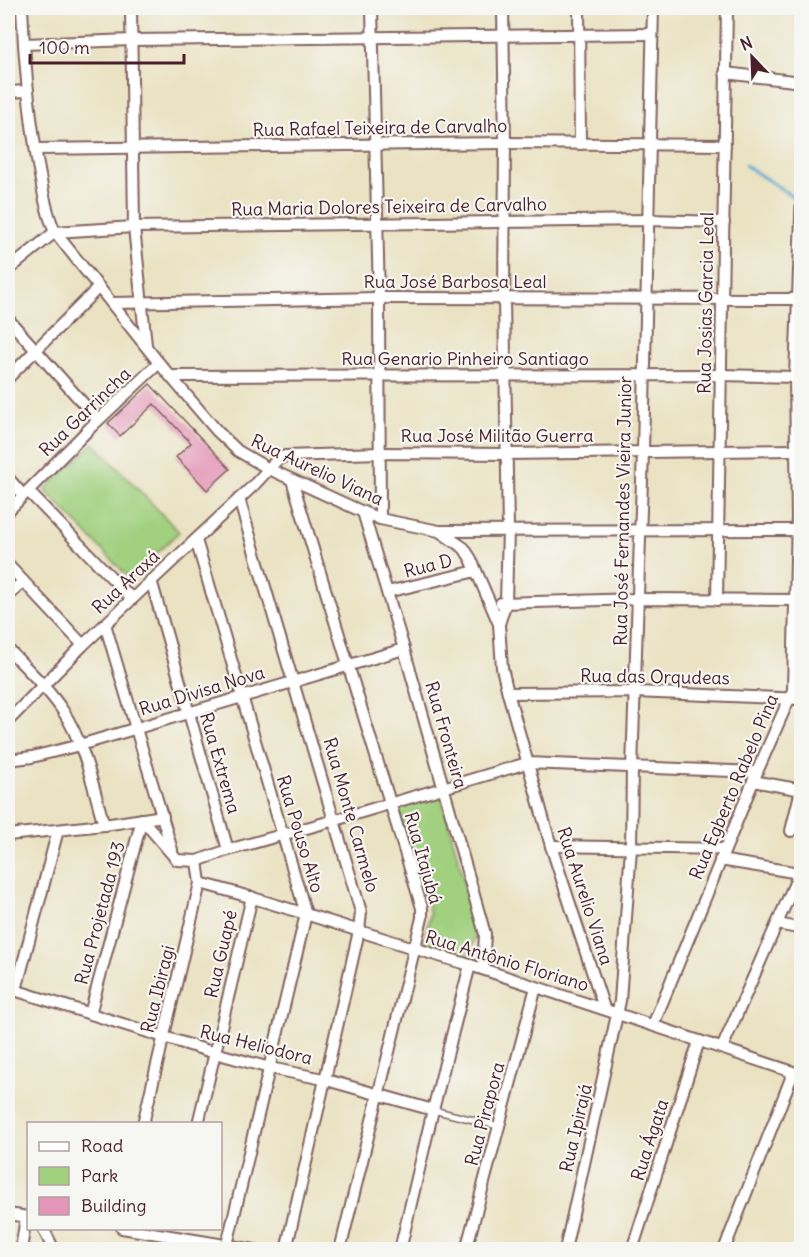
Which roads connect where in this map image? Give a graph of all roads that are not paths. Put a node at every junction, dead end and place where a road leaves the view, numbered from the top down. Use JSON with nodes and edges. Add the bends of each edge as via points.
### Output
{"nodes":[{"id":1,"x":22,"y":8,"type":"edge"},
{"id":2,"x":131,"y":8,"type":"edge"},
{"id":3,"x":372,"y":8,"type":"edge"},
{"id":4,"x":502,"y":8,"type":"edge"},
{"id":5,"x":579,"y":8,"type":"edge"},
{"id":6,"x":653,"y":8,"type":"edge"},
{"id":7,"x":727,"y":8,"type":"edge"},
{"id":8,"x":652,"y":34,"type":"junction"},
{"id":9,"x":503,"y":35,"type":"junction"},
{"id":10,"x":579,"y":35,"type":"junction"},
{"id":11,"x":372,"y":38,"type":"junction"},
{"id":12,"x":132,"y":40,"type":"junction"},
{"id":13,"x":24,"y":44,"type":"junction"},
{"id":14,"x":725,"y":73,"type":"junction"},
{"id":15,"x":801,"y":82,"type":"edge"},
{"id":16,"x":27,"y":91,"type":"junction"},
{"id":17,"x":8,"y":92,"type":"edge"},
{"id":18,"x":505,"y":143,"type":"junction"},
{"id":19,"x":580,"y":144,"type":"junction"},
{"id":20,"x":650,"y":144,"type":"junction"},
{"id":21,"x":725,"y":145,"type":"junction"},
{"id":22,"x":374,"y":146,"type":"junction"},
{"id":23,"x":132,"y":147,"type":"junction"},
{"id":24,"x":36,"y":149,"type":"junction"},
{"id":25,"x":801,"y":191,"type":"edge"},
{"id":26,"x":648,"y":220,"type":"junction"},
{"id":27,"x":504,"y":222,"type":"junction"},
{"id":28,"x":724,"y":222,"type":"junction"},
{"id":29,"x":376,"y":225,"type":"junction"},
{"id":30,"x":134,"y":227,"type":"junction"},
{"id":31,"x":55,"y":232,"type":"junction"},
{"id":32,"x":8,"y":270,"type":"edge"},
{"id":33,"x":99,"y":287,"type":"junction"},
{"id":34,"x":379,"y":298,"type":"junction"},
{"id":35,"x":645,"y":298,"type":"junction"},
{"id":36,"x":722,"y":298,"type":"junction"},
{"id":37,"x":504,"y":299,"type":"junction"},
{"id":38,"x":798,"y":299,"type":"junction"},
{"id":39,"x":112,"y":303,"type":"junction"},
{"id":40,"x":142,"y":303,"type":"junction"},
{"id":41,"x":8,"y":319,"type":"edge"},
{"id":42,"x":146,"y":345,"type":"junction"},
{"id":43,"x":35,"y":350,"type":"junction"},
{"id":44,"x":159,"y":363,"type":"junction"},
{"id":45,"x":379,"y":375,"type":"junction"},
{"id":46,"x":643,"y":375,"type":"junction"},
{"id":47,"x":721,"y":375,"type":"junction"},
{"id":48,"x":171,"y":376,"type":"junction"},
{"id":49,"x":507,"y":377,"type":"junction"},
{"id":50,"x":795,"y":377,"type":"junction"},
{"id":51,"x":8,"y":378,"type":"edge"},
{"id":52,"x":798,"y":405,"type":"edge"},
{"id":53,"x":98,"y":420,"type":"junction"},
{"id":54,"x":796,"y":450,"type":"junction"},
{"id":55,"x":720,"y":451,"type":"junction"},
{"id":56,"x":643,"y":452,"type":"junction"},
{"id":57,"x":380,"y":453,"type":"junction"},
{"id":58,"x":508,"y":454,"type":"junction"},
{"id":59,"x":271,"y":467,"type":"junction"},
{"id":60,"x":8,"y":478,"type":"edge"},
{"id":61,"x":292,"y":480,"type":"junction"},
{"id":62,"x":26,"y":493,"type":"junction"},
{"id":63,"x":239,"y":499,"type":"junction"},
{"id":64,"x":8,"y":511,"type":"edge"},
{"id":65,"x":363,"y":512,"type":"junction"},
{"id":66,"x":799,"y":517,"type":"edge"},
{"id":67,"x":380,"y":519,"type":"junction"},
{"id":68,"x":640,"y":529,"type":"junction"},
{"id":69,"x":508,"y":530,"type":"junction"},
{"id":70,"x":719,"y":530,"type":"junction"},
{"id":71,"x":797,"y":530,"type":"junction"},
{"id":72,"x":439,"y":531,"type":"junction"},
{"id":73,"x":196,"y":540,"type":"junction"},
{"id":74,"x":8,"y":566,"type":"edge"},
{"id":75,"x":476,"y":571,"type":"junction"},
{"id":76,"x":151,"y":580,"type":"junction"},
{"id":77,"x":23,"y":581,"type":"junction"},
{"id":78,"x":387,"y":592,"type":"junction"},
{"id":79,"x":8,"y":596,"type":"edge"},
{"id":80,"x":132,"y":599,"type":"junction"},
{"id":81,"x":638,"y":599,"type":"junction"},
{"id":82,"x":717,"y":600,"type":"junction"},
{"id":83,"x":798,"y":600,"type":"edge"},
{"id":84,"x":506,"y":602,"type":"junction"},
{"id":85,"x":492,"y":605,"type":"junction"},
{"id":86,"x":105,"y":624,"type":"junction"},
{"id":87,"x":499,"y":624,"type":"junction"},
{"id":88,"x":83,"y":645,"type":"junction"},
{"id":89,"x":8,"y":649,"type":"edge"},
{"id":90,"x":404,"y":649,"type":"junction"},
{"id":91,"x":347,"y":665,"type":"junction"},
{"id":92,"x":294,"y":681,"type":"junction"},
{"id":93,"x":44,"y":686,"type":"junction"},
{"id":94,"x":634,"y":692,"type":"junction"},
{"id":95,"x":507,"y":693,"type":"junction"},
{"id":96,"x":241,"y":696,"type":"junction"},
{"id":97,"x":796,"y":698,"type":"edge"},
{"id":98,"x":188,"y":712,"type":"junction"},
{"id":99,"x":8,"y":721,"type":"edge"},
{"id":100,"x":136,"y":728,"type":"junction"},
{"id":101,"x":80,"y":745,"type":"junction"},
{"id":102,"x":8,"y":760,"type":"edge"},
{"id":103,"x":527,"y":763,"type":"junction"},
{"id":104,"x":632,"y":768,"type":"junction"},
{"id":105,"x":755,"y":776,"type":"junction"},
{"id":106,"x":444,"y":788,"type":"junction"},
{"id":107,"x":801,"y":790,"type":"edge"},
{"id":108,"x":390,"y":804,"type":"junction"},
{"id":109,"x":163,"y":816,"type":"junction"},
{"id":110,"x":142,"y":819,"type":"junction"},
{"id":111,"x":335,"y":820,"type":"junction"},
{"id":112,"x":104,"y":825,"type":"junction"},
{"id":113,"x":58,"y":830,"type":"junction"},
{"id":114,"x":790,"y":831,"type":"dead end"},
{"id":115,"x":8,"y":835,"type":"edge"},
{"id":116,"x":283,"y":835,"type":"junction"},
{"id":117,"x":551,"y":846,"type":"junction"},
{"id":118,"x":631,"y":848,"type":"junction"},
{"id":119,"x":228,"y":850,"type":"junction"},
{"id":120,"x":173,"y":854,"type":"junction"},
{"id":121,"x":722,"y":855,"type":"junction"},
{"id":122,"x":197,"y":861,"type":"junction"},
{"id":123,"x":800,"y":870,"type":"edge"},
{"id":124,"x":200,"y":883,"type":"junction"},
{"id":125,"x":252,"y":897,"type":"junction"},
{"id":126,"x":306,"y":914,"type":"junction"},
{"id":127,"x":778,"y":924,"type":"junction"},
{"id":128,"x":801,"y":929,"type":"edge"},
{"id":129,"x":359,"y":931,"type":"junction"},
{"id":130,"x":414,"y":949,"type":"junction"},
{"id":131,"x":470,"y":965,"type":"junction"},
{"id":132,"x":483,"y":969,"type":"junction"},
{"id":133,"x":536,"y":987,"type":"junction"},
{"id":134,"x":12,"y":989,"type":"edge"},
{"id":135,"x":604,"y":1008,"type":"junction"},
{"id":136,"x":90,"y":1014,"type":"junction"},
{"id":137,"x":618,"y":1014,"type":"junction"},
{"id":138,"x":653,"y":1025,"type":"junction"},
{"id":139,"x":163,"y":1038,"type":"junction"},
{"id":140,"x":699,"y":1041,"type":"junction"},
{"id":141,"x":722,"y":1048,"type":"junction"},
{"id":142,"x":215,"y":1053,"type":"junction"},
{"id":143,"x":270,"y":1068,"type":"junction"},
{"id":144,"x":797,"y":1074,"type":"edge"},
{"id":145,"x":324,"y":1079,"type":"junction"},
{"id":146,"x":378,"y":1094,"type":"junction"},
{"id":147,"x":433,"y":1110,"type":"junction"},
{"id":148,"x":142,"y":1122,"type":"edge"},
{"id":149,"x":198,"y":1122,"type":"edge"},
{"id":150,"x":498,"y":1126,"type":"junction"},
{"id":151,"x":8,"y":1214,"type":"edge"},
{"id":152,"x":27,"y":1217,"type":"edge"},
{"id":153,"x":44,"y":1230,"type":"edge"},
{"id":154,"x":142,"y":1230,"type":"edge"},
{"id":155,"x":172,"y":1233,"type":"edge"},
{"id":156,"x":227,"y":1245,"type":"junction"},
{"id":157,"x":21,"y":1250,"type":"edge"},
{"id":158,"x":54,"y":1250,"type":"edge"},
{"id":159,"x":255,"y":1250,"type":"edge"},
{"id":160,"x":286,"y":1250,"type":"edge"},
{"id":161,"x":340,"y":1250,"type":"edge"},
{"id":162,"x":400,"y":1250,"type":"edge"},
{"id":163,"x":466,"y":1250,"type":"edge"},
{"id":164,"x":566,"y":1250,"type":"edge"},
{"id":165,"x":632,"y":1250,"type":"edge"},
{"id":166,"x":724,"y":1250,"type":"edge"}],
"edges":[{"from":1,"to":13,"type":"street"},
{"from":2,"to":12,"type":"street"},
{"from":3,"to":11,"type":"street"},
{"from":4,"to":9,"type":"street"},
{"from":5,"to":10,"type":"street"},
{"from":6,"to":8,"type":"street","name":"Rua José Fernandes Vieira Junior"},
{"from":7,"to":14,"type":"street","name":"Rua Josias Garcia Leal"},
{"from":8,"to":10,"type":"street"},
{"from":8,"to":20,"type":"street","name":"Rua José Fernandes Vieira Junior"},
{"from":9,"to":10,"type":"street"},
{"from":9,"to":11,"type":"street"},
{"from":9,"to":18,"type":"street"},
{"from":10,"to":19,"type":"street"},
{"from":11,"to":12,"type":"street"},
{"from":11,"to":22,"type":"street"},
{"from":12,"to":13,"type":"street"},
{"from":12,"to":23,"type":"street"},
{"from":13,"to":16,"type":"street"},
{"from":14,"to":15,"type":"street"},
{"from":14,"to":21,"type":"street","name":"Rua Josias Garcia Leal"},
{"from":16,"to":17,"type":"street"},
{"from":16,"to":24,"type":"street"},
{"from":18,"to":19,"type":"street","name":"Rua Rafael Teixeira de Carvalho"},
{"from":18,"to":22,"type":"street","name":"Rua Rafael Teixeira de Carvalho"},
{"from":18,"to":27,"type":"street"},
{"from":19,"to":20,"type":"street","name":"Rua Rafael Teixeira de Carvalho"},
{"from":20,"to":21,"type":"street","name":"Rua Rafael Teixeira de Carvalho"},
{"from":20,"to":26,"type":"street","name":"Rua José Fernandes Vieira Junior"},
{"from":21,"to":28,"type":"street","name":"Rua Josias Garcia Leal"},
{"from":22,"to":23,"type":"street","name":"Rua Rafael Teixeira de Carvalho"},
{"from":22,"to":29,"type":"street"},
{"from":23,"to":24,"type":"street","name":"Rua Rafael Teixeira de Carvalho"},
{"from":23,"to":30,"type":"street"},
{"from":24,"to":31,"type":"street","via":[[46,207]]},
{"from":25,"to":38,"type":"street","name":"Rua Egberto Rabelo Pina"},
{"from":26,"to":27,"type":"street","name":"Rua Maria Dolores Teixeira de Carvalho"},
{"from":26,"to":28,"type":"street","name":"Rua Maria Dolores Teixeira de Carvalho"},
{"from":26,"to":35,"type":"street","name":"Rua José Fernandes Vieira Junior"},
{"from":27,"to":29,"type":"street","name":"Rua Maria Dolores Teixeira de Carvalho"},
{"from":27,"to":37,"type":"street"},
{"from":28,"to":36,"type":"street","name":"Rua Josias Garcia Leal"},
{"from":29,"to":30,"type":"street","name":"Rua Maria Dolores Teixeira de Carvalho"},
{"from":29,"to":34,"type":"street"},
{"from":30,"to":31,"type":"street","name":"Rua Maria Dolores Teixeira de Carvalho"},
{"from":30,"to":40,"type":"street"},
{"from":31,"to":32,"type":"street"},
{"from":31,"to":33,"type":"street","name":"Rua Aurelio Viana"},
{"from":33,"to":39,"type":"street","name":"Rua Aurelio Viana"},
{"from":33,"to":43,"type":"street"},
{"from":34,"to":37,"type":"street","name":"Rua José Barbosa Leal"},
{"from":34,"to":40,"type":"street","name":"Rua José Barbosa Leal"},
{"from":34,"to":45,"type":"street"},
{"from":35,"to":36,"type":"street","name":"Rua José Barbosa Leal"},
{"from":35,"to":37,"type":"street","name":"Rua José Barbosa Leal"},
{"from":35,"to":46,"type":"street","name":"Rua José Fernandes Vieira Junior"},
{"from":36,"to":38,"type":"street","name":"Rua José Barbosa Leal"},
{"from":36,"to":47,"type":"street","name":"Rua Josias Garcia Leal"},
{"from":37,"to":49,"type":"street"},
{"from":38,"to":50,"type":"street","name":"Rua Egberto Rabelo Pina"},
{"from":39,"to":40,"type":"street","name":"Rua José Barbosa Leal"},
{"from":39,"to":42,"type":"street","name":"Rua Aurelio Viana"},
{"from":40,"to":42,"type":"street"},
{"from":41,"to":43,"type":"street"},
{"from":42,"to":44,"type":"street","name":"Rua Aurelio Viana"},
{"from":43,"to":51,"type":"street"},
{"from":43,"to":53,"type":"street"},
{"from":44,"to":48,"type":"street","name":"Rua Aurelio Viana"},
{"from":44,"to":53,"type":"street","name":"Rua Garrincha"},
{"from":45,"to":48,"type":"street","name":"Rua Genario Pinheiro Santiago"},
{"from":45,"to":49,"type":"street","name":"Rua Genario Pinheiro Santiago"},
{"from":45,"to":57,"type":"street"},
{"from":46,"to":47,"type":"street","name":"Rua Genario Pinheiro Santiago"},
{"from":46,"to":49,"type":"street","name":"Rua Genario Pinheiro Santiago"},
{"from":46,"to":56,"type":"street","name":"Rua José Fernandes Vieira Junior"},
{"from":47,"to":50,"type":"street","name":"Rua Genario Pinheiro Santiago"},
{"from":47,"to":55,"type":"street","name":"Rua Josias Garcia Leal"},
{"from":48,"to":59,"type":"street","name":"Rua Aurelio Viana","via":[[231,445]]},
{"from":49,"to":58,"type":"street"},
{"from":50,"to":52,"type":"street","name":"Rua Egberto Rabelo Pina"},
{"from":52,"to":54,"type":"street","name":"Rua Egberto Rabelo Pina"},
{"from":53,"to":62,"type":"street","name":"Rua Garrincha"},
{"from":54,"to":55,"type":"street","name":"Rua José Militão Guerra"},
{"from":54,"to":66,"type":"street","name":"Rua Egberto Rabelo Pina"},
{"from":55,"to":56,"type":"street","name":"Rua José Militão Guerra"},
{"from":55,"to":70,"type":"street","name":"Rua Josias Garcia Leal"},
{"from":56,"to":58,"type":"street","name":"Rua José Militão Guerra"},
{"from":56,"to":68,"type":"street","name":"Rua José Fernandes Vieira Junior"},
{"from":57,"to":58,"type":"street","name":"Rua José Militão Guerra"},
{"from":57,"to":59,"type":"street","name":"Rua José Militão Guerra","via":[[285,456]]},
{"from":57,"to":67,"type":"street"},
{"from":58,"to":69,"type":"street"},
{"from":59,"to":61,"type":"street","name":"Rua Aurelio Viana"},
{"from":59,"to":63,"type":"street","name":"Rua Araxá"},
{"from":60,"to":62,"type":"street"},
{"from":61,"to":65,"type":"street","name":"Rua Aurelio Viana"},
{"from":61,"to":91,"type":"street","name":"Rua Itajubá"},
{"from":62,"to":64,"type":"street","name":"Rua Garrincha"},
{"from":62,"to":80,"type":"street"},
{"from":63,"to":73,"type":"street","name":"Rua Araxá"},
{"from":63,"to":92,"type":"street","name":"Rua Monte Carmelo"},
{"from":65,"to":67,"type":"street","name":"Rua Aurelio Viana"},
{"from":65,"to":78,"type":"street","name":"Rua Fronteira"},
{"from":66,"to":71,"type":"street","name":"Rua Egberto Rabelo Pina"},
{"from":67,"to":72,"type":"street","name":"Rua Aurelio Viana"},
{"from":68,"to":69,"type":"street"},
{"from":68,"to":70,"type":"street"},
{"from":68,"to":81,"type":"street","name":"Rua José Fernandes Vieira Junior"},
{"from":69,"to":72,"type":"street"},
{"from":69,"to":84,"type":"street"},
{"from":70,"to":71,"type":"street"},
{"from":70,"to":82,"type":"street","name":"Rua Josias Garcia Leal"},
{"from":71,"to":83,"type":"street","name":"Rua Egberto Rabelo Pina"},
{"from":72,"to":75,"type":"street","name":"Rua Aurelio Viana","via":[[464,548]]},
{"from":73,"to":76,"type":"street","name":"Rua Araxá"},
{"from":73,"to":96,"type":"street","name":"Rua Pouso Alto"},
{"from":74,"to":77,"type":"street"},
{"from":75,"to":78,"type":"street","name":"Rua D"},
{"from":75,"to":85,"type":"street","name":"Rua Aurelio Viana"},
{"from":76,"to":80,"type":"street","name":"Rua Araxá"},
{"from":76,"to":98,"type":"street","name":"Rua Extrema"},
{"from":77,"to":79,"type":"street"},
{"from":77,"to":88,"type":"street"},
{"from":78,"to":90,"type":"street","name":"Rua Fronteira"},
{"from":80,"to":86,"type":"street","name":"Rua Araxá"},
{"from":81,"to":82,"type":"street"},
{"from":81,"to":84,"type":"street"},
{"from":81,"to":94,"type":"street","name":"Rua José Fernandes Vieira Junior"},
{"from":82,"to":83,"type":"street"},
{"from":83,"to":97,"type":"street","name":"Rua Egberto Rabelo Pina"},
{"from":84,"to":85,"type":"street"},
{"from":84,"to":87,"type":"street"},
{"from":85,"to":87,"type":"street","name":"Rua Aurelio Viana"},
{"from":86,"to":88,"type":"street","name":"Rua Araxá"},
{"from":86,"to":100,"type":"street"},
{"from":87,"to":95,"type":"street","name":"Rua Aurelio Viana"},
{"from":88,"to":93,"type":"street","name":"Rua Araxá"},
{"from":89,"to":93,"type":"street"},
{"from":90,"to":91,"type":"street","name":"Rua Divisa Nova"},
{"from":90,"to":106,"type":"street","name":"Rua Fronteira"},
{"from":91,"to":92,"type":"street","name":"Rua Divisa Nova"},
{"from":91,"to":108,"type":"street","name":"Rua Itajubá"},
{"from":92,"to":96,"type":"street","name":"Rua Divisa Nova"},
{"from":92,"to":111,"type":"street","name":"Rua Monte Carmelo"},
{"from":93,"to":99,"type":"street","name":"Rua Araxá"},
{"from":93,"to":101,"type":"street","via":[[64,713]]},
{"from":94,"to":95,"type":"street","name":"Rua das Orqudeas"},
{"from":94,"to":97,"type":"street","name":"Rua das Orqudeas"},
{"from":94,"to":104,"type":"street","name":"Rua José Fernandes Vieira Junior"},
{"from":95,"to":103,"type":"street","name":"Rua Aurelio Viana"},
{"from":96,"to":98,"type":"street","name":"Rua Divisa Nova"},
{"from":96,"to":116,"type":"street","name":"Rua Pouso Alto"},
{"from":97,"to":105,"type":"street","name":"Rua Egberto Rabelo Pina"},
{"from":98,"to":100,"type":"street","name":"Rua Divisa Nova"},
{"from":98,"to":119,"type":"street","name":"Rua Extrema"},
{"from":100,"to":101,"type":"street","name":"Rua Divisa Nova"},
{"from":100,"to":109,"type":"street"},
{"from":101,"to":102,"type":"street","name":"Rua Divisa Nova"},
{"from":101,"to":112,"type":"street"},
{"from":103,"to":104,"type":"street"},
{"from":103,"to":106,"type":"street"},
{"from":103,"to":117,"type":"street","name":"Rua Aurelio Viana"},
{"from":104,"to":105,"type":"street"},
{"from":104,"to":118,"type":"street","name":"Rua José Fernandes Vieira Junior"},
{"from":105,"to":107,"type":"street"},
{"from":105,"to":121,"type":"street","name":"Rua Egberto Rabelo Pina"},
{"from":106,"to":108,"type":"street"},
{"from":106,"to":132,"type":"street","name":"Rua Fronteira","via":[[485,934]]},
{"from":107,"to":114,"type":"street"},
{"from":108,"to":111,"type":"street"},
{"from":108,"to":130,"type":"street","name":"Rua Itajubá","via":[[422,908]]},
{"from":109,"to":110,"type":"street"},
{"from":109,"to":120,"type":"street"},
{"from":110,"to":112,"type":"street"},
{"from":110,"to":120,"type":"street"},
{"from":110,"to":136,"type":"street","name":"Rua Projetada 193"},
{"from":111,"to":116,"type":"street"},
{"from":111,"to":129,"type":"street","name":"Rua Monte Carmelo","via":[[360,904]]},
{"from":112,"to":113,"type":"street"},
{"from":113,"to":115,"type":"street"},
{"from":113,"to":134,"type":"street"},
{"from":116,"to":119,"type":"street"},
{"from":116,"to":126,"type":"street","name":"Rua Pouso Alto"},
{"from":117,"to":118,"type":"street"},
{"from":117,"to":135,"type":"street","name":"Rua Aurelio Viana"},
{"from":118,"to":121,"type":"street"},
{"from":118,"to":137,"type":"street","name":"Rua José Fernandes Vieira Junior"},
{"from":119,"to":122,"type":"street"},
{"from":120,"to":122,"type":"street","via":[[177,860]]},
{"from":121,"to":123,"type":"street"},
{"from":121,"to":138,"type":"street","name":"Rua Egberto Rabelo Pina"},
{"from":122,"to":124,"type":"street","name":"Rua Ibiragi"},
{"from":123,"to":127,"type":"street"},
{"from":124,"to":125,"type":"street","name":"Rua Antônio Floriano"},
{"from":124,"to":139,"type":"street","name":"Rua Ibiragi"},
{"from":125,"to":126,"type":"street","name":"Rua Antônio Floriano"},
{"from":125,"to":142,"type":"street","name":"Rua Guapé"},
{"from":126,"to":129,"type":"street","name":"Rua Antônio Floriano"},
{"from":126,"to":143,"type":"street","name":"Rua Pouso Alto"},
{"from":127,"to":128,"type":"street"},
{"from":127,"to":141,"type":"street"},
{"from":129,"to":130,"type":"street","name":"Rua Antônio Floriano"},
{"from":129,"to":145,"type":"street","name":"Rua Monte Carmelo"},
{"from":130,"to":131,"type":"street","name":"Rua Antônio Floriano"},
{"from":130,"to":146,"type":"street","name":"Rua Itajubá"},
{"from":131,"to":132,"type":"street","name":"Rua Antônio Floriano"},
{"from":131,"to":147,"type":"street"},
{"from":132,"to":133,"type":"street","name":"Rua Antônio Floriano"},
{"from":133,"to":135,"type":"street","name":"Rua Antônio Floriano"},
{"from":133,"to":150,"type":"street","name":"Rua Pirapora"},
{"from":134,"to":136,"type":"street","name":"Rua Heliodora"},
{"from":135,"to":137,"type":"street","name":"Rua Antônio Floriano"},
{"from":136,"to":139,"type":"street","name":"Rua Heliodora"},
{"from":137,"to":138,"type":"street","name":"Rua Antônio Floriano"},
{"from":137,"to":164,"type":"street","name":"Rua Ipirajá"},
{"from":138,"to":140,"type":"street","name":"Rua Antônio Floriano"},
{"from":139,"to":142,"type":"street","name":"Rua Heliodora"},
{"from":139,"to":148,"type":"street","name":"Rua Ibiragi"},
{"from":140,"to":141,"type":"street","name":"Rua Antônio Floriano"},
{"from":140,"to":165,"type":"street","name":"Rua Ágata"},
{"from":141,"to":144,"type":"street","name":"Rua Antônio Floriano"},
{"from":142,"to":143,"type":"street","name":"Rua Heliodora"},
{"from":142,"to":149,"type":"street","name":"Rua Guapé"},
{"from":143,"to":145,"type":"street","name":"Rua Heliodora"},
{"from":143,"to":156,"type":"street","name":"Rua Pouso Alto"},
{"from":144,"to":166,"type":"street"},
{"from":145,"to":146,"type":"street","name":"Rua Heliodora"},
{"from":145,"to":160,"type":"street","name":"Rua Monte Carmelo"},
{"from":146,"to":147,"type":"street","name":"Rua Heliodora"},
{"from":146,"to":161,"type":"street","name":"Rua Itajubá"},
{"from":147,"to":150,"type":"lane","name":"Rua Heliodora"},
{"from":147,"to":162,"type":"street"},
{"from":150,"to":163,"type":"street","name":"Rua Pirapora"},
{"from":151,"to":152,"type":"street"},
{"from":152,"to":157,"type":"street"},
{"from":153,"to":158,"type":"street"},
{"from":154,"to":155,"type":"street"},
{"from":155,"to":156,"type":"street"},
{"from":156,"to":159,"type":"street"}]}
